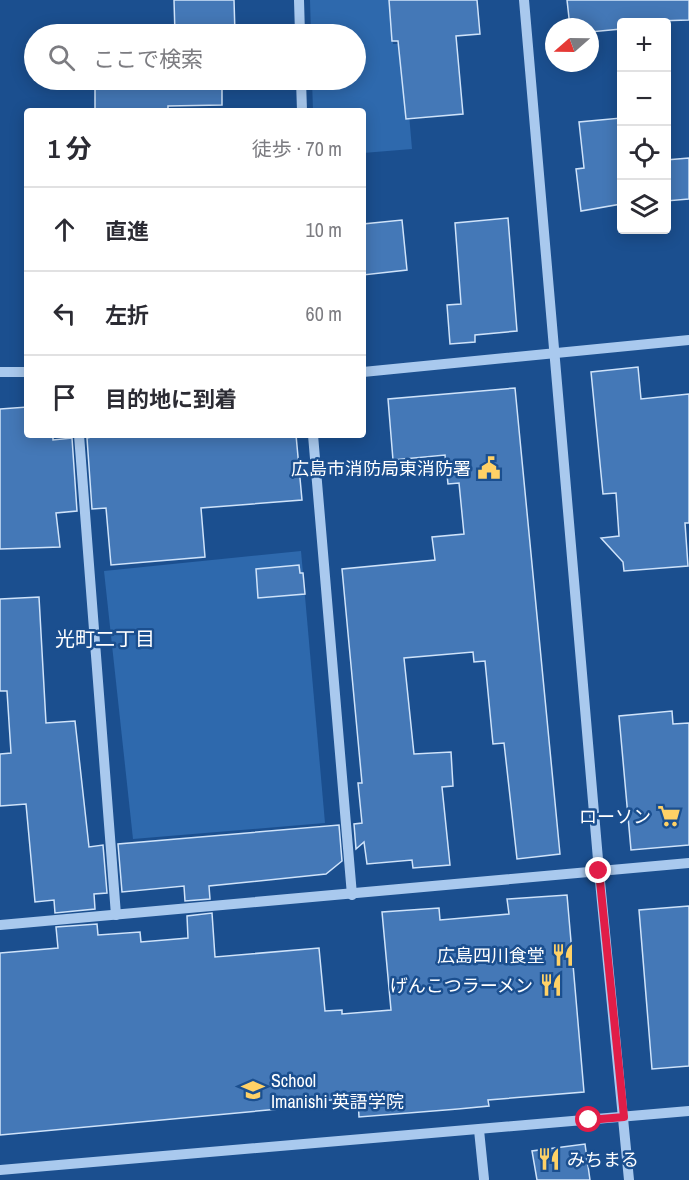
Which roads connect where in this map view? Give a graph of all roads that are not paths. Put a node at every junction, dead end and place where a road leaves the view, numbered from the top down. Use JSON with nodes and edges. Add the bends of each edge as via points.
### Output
{"nodes":[{"id":1,"x":299,"y":0,"type":"edge"},
{"id":2,"x":524,"y":0,"type":"edge"},
{"id":3,"x":300,"y":24,"type":"edge"},
{"id":4,"x":302,"y":90,"type":"edge"},
{"id":5,"x":302,"y":108,"type":"edge"},
{"id":6,"x":689,"y":340,"type":"edge"},
{"id":7,"x":556,"y":355,"type":"junction"},
{"id":8,"x":0,"y":372,"type":"edge"},
{"id":9,"x":24,"y":372,"type":"edge"},
{"id":10,"x":366,"y":372,"type":"edge"},
{"id":11,"x":79,"y":438,"type":"edge"},
{"id":12,"x":313,"y":438,"type":"edge"},
{"id":13,"x":689,"y":863,"type":"edge"},
{"id":14,"x":599,"y":871,"type":"junction"},
{"id":15,"x":352,"y":895,"type":"junction"},
{"id":16,"x":116,"y":915,"type":"junction"},
{"id":17,"x":0,"y":925,"type":"edge"},
{"id":18,"x":689,"y":1112,"type":"edge"},
{"id":19,"x":624,"y":1117,"type":"junction"},
{"id":20,"x":479,"y":1130,"type":"junction"},
{"id":21,"x":0,"y":1170,"type":"edge"},
{"id":22,"x":484,"y":1179,"type":"edge"},
{"id":23,"x":629,"y":1180,"type":"edge"}],
"edges":[{"from":1,"to":3,"type":"street"},
{"from":2,"to":7,"type":"street"},
{"from":4,"to":5,"type":"street"},
{"from":6,"to":7,"type":"street"},
{"from":7,"to":10,"type":"street"},
{"from":7,"to":14,"type":"street"},
{"from":8,"to":9,"type":"street"},
{"from":11,"to":16,"type":"street"},
{"from":12,"to":15,"type":"street"},
{"from":13,"to":14,"type":"street"},
{"from":14,"to":15,"type":"street"},
{"from":14,"to":19,"type":"street"},
{"from":15,"to":16,"type":"street"},
{"from":16,"to":17,"type":"street"},
{"from":18,"to":19,"type":"street"},
{"from":19,"to":20,"type":"street"},
{"from":19,"to":23,"type":"street"},
{"from":20,"to":21,"type":"street"},
{"from":20,"to":22,"type":"street"}]}
